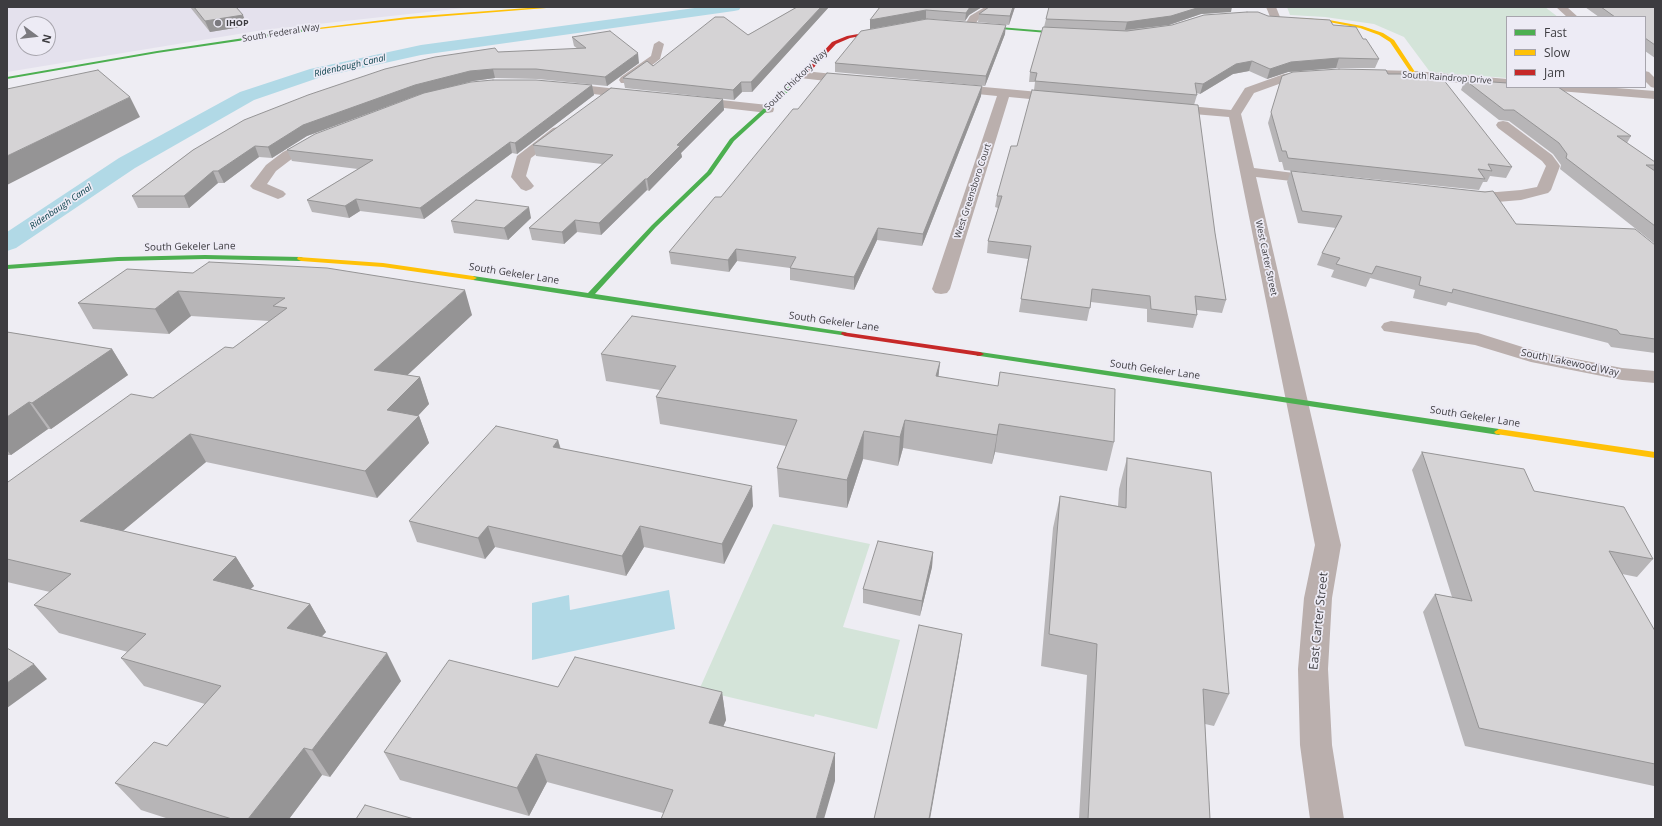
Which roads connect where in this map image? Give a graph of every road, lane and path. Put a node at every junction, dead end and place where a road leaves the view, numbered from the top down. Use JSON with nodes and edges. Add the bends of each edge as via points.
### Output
{"nodes":[{"id":1,"x":557,"y":7,"type":"edge"},
{"id":2,"x":993,"y":7,"type":"edge"},
{"id":3,"x":1561,"y":7,"type":"edge"},
{"id":4,"x":1277,"y":15,"type":"edge"},
{"id":5,"x":1572,"y":16,"type":"edge"},
{"id":6,"x":966,"y":26,"type":"joint"},
{"id":7,"x":894,"y":28,"type":"edge"},
{"id":8,"x":1084,"y":34,"type":"edge"},
{"id":9,"x":659,"y":44,"type":"dead end"},
{"id":10,"x":1359,"y":73,"type":"edge"},
{"id":11,"x":1320,"y":74,"type":"edge"},
{"id":12,"x":804,"y":75,"type":"junction"},
{"id":13,"x":1414,"y":75,"type":"junction"},
{"id":14,"x":1646,"y":77,"type":"edge"},
{"id":15,"x":7,"y":78,"type":"edge"},
{"id":16,"x":864,"y":80,"type":"edge"},
{"id":17,"x":1506,"y":83,"type":"edge"},
{"id":18,"x":1655,"y":84,"type":"edge"},
{"id":19,"x":553,"y":86,"type":"edge"},
{"id":20,"x":942,"y":88,"type":"edge"},
{"id":21,"x":1570,"y":88,"type":"edge"},
{"id":22,"x":609,"y":92,"type":"junction"},
{"id":23,"x":1004,"y":93,"type":"junction"},
{"id":24,"x":1655,"y":95,"type":"edge"},
{"id":25,"x":648,"y":96,"type":"edge"},
{"id":26,"x":678,"y":99,"type":"edge"},
{"id":27,"x":1076,"y":100,"type":"edge"},
{"id":28,"x":592,"y":105,"type":"edge"},
{"id":29,"x":1156,"y":107,"type":"edge"},
{"id":30,"x":768,"y":109,"type":"junction"},
{"id":31,"x":1235,"y":114,"type":"junction"},
{"id":32,"x":567,"y":124,"type":"edge"},
{"id":33,"x":1503,"y":125,"type":"edge"},
{"id":34,"x":325,"y":135,"type":"edge"},
{"id":35,"x":1247,"y":172,"type":"junction"},
{"id":36,"x":1330,"y":181,"type":"edge"},
{"id":37,"x":526,"y":186,"type":"dead end"},
{"id":38,"x":278,"y":194,"type":"dead end"},
{"id":39,"x":1455,"y":194,"type":"edge"},
{"id":40,"x":8,"y":267,"type":"edge"},
{"id":41,"x":941,"y":289,"type":"dead end"},
{"id":42,"x":589,"y":296,"type":"junction"},
{"id":43,"x":1391,"y":327,"type":"dead end"},
{"id":44,"x":1655,"y":377,"type":"edge"},
{"id":45,"x":1298,"y":402,"type":"junction"},
{"id":46,"x":1655,"y":455,"type":"edge"},
{"id":47,"x":1327,"y":819,"type":"edge"}],
"edges":[{"from":1,"to":15,"type":"street","name":"South Federal Way","via":[[315,28]]},
{"from":2,"to":6,"type":"street","via":[[982,12]]},
{"from":3,"to":5,"type":"street"},
{"from":4,"to":13,"type":"street","via":[[1329,21],[1381,34],[1392,41]]},
{"from":6,"to":8,"type":"street"},
{"from":7,"to":12,"type":"street","name":"South Chickory Way","via":[[849,37],[834,43]]},
{"from":9,"to":22,"type":"street","via":[[656,57]]},
{"from":10,"to":13,"type":"street","name":"South Raindrop Drive"},
{"from":11,"to":31,"type":"street","via":[[1288,77],[1249,91]]},
{"from":12,"to":16,"type":"street"},
{"from":12,"to":30,"type":"street","name":"South Chickory Way"},
{"from":13,"to":17,"type":"street","name":"South Raindrop Drive"},
{"from":14,"to":18,"type":"street"},
{"from":19,"to":22,"type":"street"},
{"from":20,"to":23,"type":"street"},
{"from":21,"to":24,"type":"street"},
{"from":22,"to":25,"type":"street"},
{"from":22,"to":28,"type":"street"},
{"from":23,"to":27,"type":"street"},
{"from":23,"to":41,"type":"street","name":"West Greensboro Court"},
{"from":26,"to":30,"type":"street"},
{"from":29,"to":31,"type":"street"},
{"from":30,"to":42,"type":"street","name":"South Chickory Way","via":[[732,140],[709,173],[654,226]]},
{"from":31,"to":35,"type":"street","name":"West Carter Street"},
{"from":32,"to":37,"type":"street","via":[[524,156],[518,177]]},
{"from":33,"to":39,"type":"street","via":[[1547,158],[1553,166],[1543,190],[1521,196]]},
{"from":34,"to":38,"type":"street","via":[[270,168],[258,186]]},
{"from":35,"to":36,"type":"street"},
{"from":35,"to":45,"type":"street","name":"West Carter Street"},
{"from":40,"to":42,"type":"street","name":"South Gekeler Lane","via":[[118,259],[287,258],[383,265]]},
{"from":42,"to":45,"type":"street","name":"South Gekeler Lane"},
{"from":43,"to":44,"type":"street","name":"South Lakewood Way","via":[[1478,339],[1531,356],[1622,374]]},
{"from":45,"to":46,"type":"street","name":"South Gekeler Lane"},
{"from":45,"to":47,"type":"street","name":"East Carter Street","via":[[1328,545],[1318,598],[1313,669],[1316,745]]}]}
